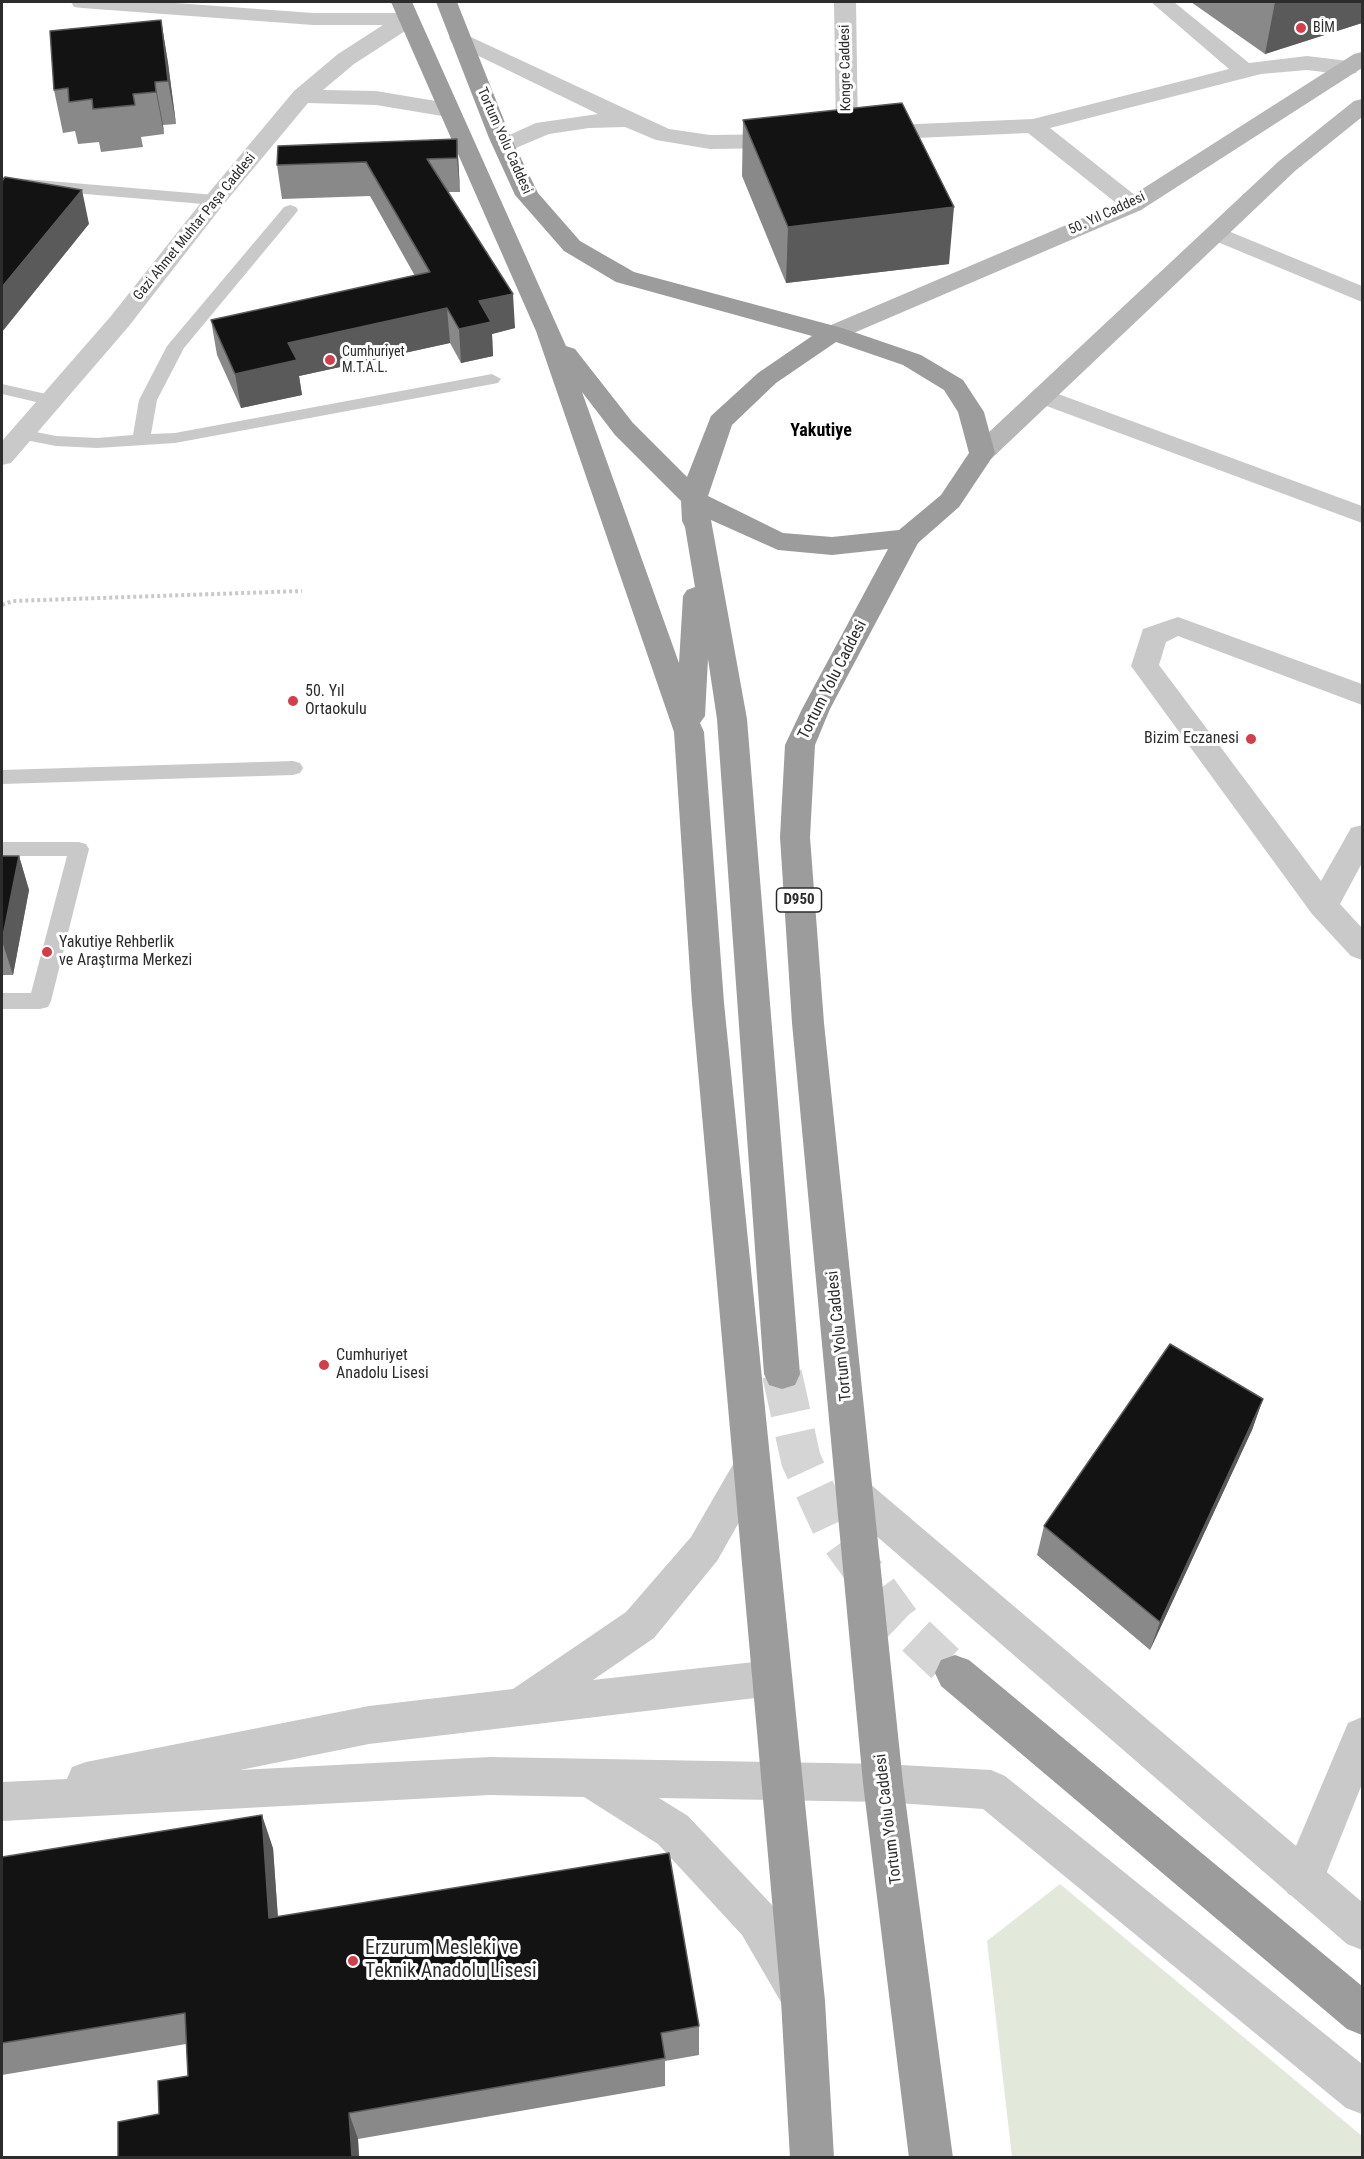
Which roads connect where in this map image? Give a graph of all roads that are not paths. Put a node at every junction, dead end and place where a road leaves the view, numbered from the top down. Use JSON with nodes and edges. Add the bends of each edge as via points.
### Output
{"nodes":[{"id":1,"x":82,"y":2,"type":"edge"},
{"id":2,"x":446,"y":2,"type":"edge"},
{"id":3,"x":845,"y":2,"type":"edge"},
{"id":4,"x":1161,"y":2,"type":"edge"},
{"id":5,"x":404,"y":10,"type":"edge"},
{"id":6,"x":460,"y":38,"type":"junction"},
{"id":7,"x":1355,"y":63,"type":"edge"},
{"id":8,"x":1245,"y":71,"type":"junction"},
{"id":9,"x":302,"y":96,"type":"junction"},
{"id":10,"x":1362,"y":106,"type":"edge"},
{"id":11,"x":448,"y":110,"type":"junction"},
{"id":12,"x":629,"y":121,"type":"junction"},
{"id":13,"x":1033,"y":126,"type":"junction"},
{"id":14,"x":826,"y":136,"type":"junction"},
{"id":15,"x":504,"y":146,"type":"junction"},
{"id":16,"x":2,"y":182,"type":"edge"},
{"id":17,"x":215,"y":200,"type":"junction"},
{"id":18,"x":1133,"y":205,"type":"junction"},
{"id":19,"x":290,"y":210,"type":"dead end"},
{"id":20,"x":1216,"y":233,"type":"junction"},
{"id":21,"x":1362,"y":295,"type":"edge"},
{"id":22,"x":548,"y":331,"type":"junction"},
{"id":23,"x":833,"y":333,"type":"junction"},
{"id":24,"x":492,"y":379,"type":"dead end"},
{"id":25,"x":2,"y":389,"type":"edge"},
{"id":26,"x":1042,"y":396,"type":"junction"},
{"id":27,"x":49,"y":400,"type":"junction"},
{"id":28,"x":21,"y":434,"type":"junction"},
{"id":29,"x":141,"y":441,"type":"junction"},
{"id":30,"x":982,"y":453,"type":"junction"},
{"id":31,"x":2,"y":457,"type":"edge"},
{"id":32,"x":694,"y":499,"type":"junction"},
{"id":33,"x":1362,"y":514,"type":"edge"},
{"id":34,"x":907,"y":538,"type":"junction"},
{"id":35,"x":1362,"y":695,"type":"edge"},
{"id":36,"x":690,"y":732,"type":"junction"},
{"id":37,"x":293,"y":768,"type":"dead end"},
{"id":38,"x":2,"y":777,"type":"edge"},
{"id":39,"x":1362,"y":836,"type":"edge"},
{"id":40,"x":2,"y":849,"type":"edge"},
{"id":41,"x":1323,"y":906,"type":"junction"},
{"id":42,"x":1362,"y":948,"type":"edge"},
{"id":43,"x":2,"y":1001,"type":"edge"},
{"id":44,"x":782,"y":1374,"type":"tunnel mouth"},
{"id":45,"x":752,"y":1466,"type":"junction"},
{"id":46,"x":856,"y":1495,"type":"junction"},
{"id":47,"x":955,"y":1673,"type":"tunnel mouth"},
{"id":48,"x":772,"y":1678,"type":"junction"},
{"id":49,"x":520,"y":1708,"type":"junction"},
{"id":50,"x":1362,"y":1736,"type":"edge"},
{"id":51,"x":589,"y":1778,"type":"junction"},
{"id":52,"x":782,"y":1782,"type":"junction"},
{"id":53,"x":883,"y":1783,"type":"junction"},
{"id":54,"x":2,"y":1799,"type":"edge"},
{"id":55,"x":1303,"y":1878,"type":"junction"},
{"id":56,"x":1362,"y":1929,"type":"edge"},
{"id":57,"x":803,"y":2001,"type":"junction"},
{"id":58,"x":1362,"y":2014,"type":"edge"},
{"id":59,"x":1362,"y":2092,"type":"edge"},
{"id":60,"x":812,"y":2157,"type":"edge"},
{"id":61,"x":931,"y":2157,"type":"edge"}],
"edges":[{"from":1,"to":5,"type":"street","via":[[313,20]]},
{"from":2,"to":6,"type":"highway","name":"Tortum Yolu Caddesi"},
{"from":3,"to":14,"type":"street","name":"Kongre Caddesi"},
{"from":4,"to":8,"type":"street"},
{"from":5,"to":9,"type":"street","name":"Gazi Ahmet Muhtar Paşa Caddesi"},
{"from":5,"to":11,"type":"highway"},
{"from":6,"to":12,"type":"street"},
{"from":6,"to":15,"type":"highway","name":"Tortum Yolu Caddesi"},
{"from":7,"to":8,"type":"street","via":[[1307,63]]},
{"from":7,"to":18,"type":"main road","name":"50. Yıl Caddesi"},
{"from":8,"to":13,"type":"street"},
{"from":9,"to":11,"type":"street","via":[[376,98]]},
{"from":9,"to":17,"type":"street","name":"Gazi Ahmet Muhtar Paşa Caddesi"},
{"from":10,"to":20,"type":"main road","via":[[1287,166]]},
{"from":11,"to":22,"type":"highway"},
{"from":12,"to":14,"type":"street","via":[[664,135],[710,142],[772,143]]},
{"from":12,"to":15,"type":"street","via":[[565,124]]},
{"from":13,"to":14,"type":"street"},
{"from":13,"to":18,"type":"street"},
{"from":15,"to":23,"type":"highway","name":"Tortum Yolu Caddesi","via":[[527,195],[572,246],[625,277]]},
{"from":16,"to":17,"type":"lane"},
{"from":17,"to":27,"type":"street","name":"Gazi Ahmet Muhtar Paşa Caddesi","via":[[120,321]]},
{"from":18,"to":23,"type":"main road","name":"50. Yıl Caddesi"},
{"from":19,"to":29,"type":"lane","via":[[176,346],[148,400]]},
{"from":20,"to":21,"type":"street"},
{"from":20,"to":26,"type":"main road"},
{"from":22,"to":32,"type":"highway","via":[[624,429]]},
{"from":22,"to":36,"type":"highway"},
{"from":23,"to":30,"type":"highway","name":"Tortum Yolu Caddesi","via":[[912,360],[954,385],[971,412]]},
{"from":23,"to":32,"type":"highway","via":[[767,378],[720,422]]},
{"from":24,"to":29,"type":"lane","via":[[285,419]]},
{"from":25,"to":27,"type":"lane"},
{"from":26,"to":30,"type":"main road"},
{"from":26,"to":33,"type":"street"},
{"from":27,"to":28,"type":"street","name":"Gazi Ahmet Muhtar Paşa Caddesi"},
{"from":28,"to":29,"type":"lane","via":[[76,442]]},
{"from":28,"to":31,"type":"street","name":"Gazi Ahmet Muhtar Paşa Caddesi"},
{"from":30,"to":34,"type":"highway","name":"Tortum Yolu Caddesi","number":"D950","via":[[950,501]]},
{"from":32,"to":34,"type":"highway","via":[[778,541],[832,546]]},
{"from":32,"to":36,"type":"highway","via":[[698,584]]},
{"from":32,"to":44,"type":"highway","via":[[732,719]]},
{"from":34,"to":46,"type":"highway","name":"Tortum Yolu Caddesi","number":"D950","via":[[800,745],[796,788],[795,837],[808,1023]]},
{"from":35,"to":41,"type":"street","via":[[1178,626],[1154,636],[1145,666]]},
{"from":36,"to":45,"type":"highway","via":[[708,1003]]},
{"from":37,"to":38,"type":"lane"},
{"from":39,"to":41,"type":"street"},
{"from":40,"to":43,"type":"lane","via":[[78,849],[40,1001]]},
{"from":41,"to":42,"type":"street"},
{"from":45,"to":48,"type":"highway"},
{"from":45,"to":49,"type":"street","via":[[704,1549],[640,1625]]},
{"from":46,"to":53,"type":"highway","name":"Tortum Yolu Caddesi","number":"D950"},
{"from":46,"to":55,"type":"street"},
{"from":47,"to":58,"type":"highway"},
{"from":48,"to":49,"type":"street"},
{"from":48,"to":52,"type":"highway"},
{"from":49,"to":54,"type":"street","via":[[369,1725]]},
{"from":50,"to":55,"type":"street"},
{"from":51,"to":52,"type":"street"},
{"from":51,"to":54,"type":"street","via":[[490,1776]]},
{"from":51,"to":57,"type":"street","via":[[673,1830],[757,1920]]},
{"from":52,"to":53,"type":"street"},
{"from":52,"to":57,"type":"highway"},
{"from":53,"to":59,"type":"street","via":[[991,1790]]},
{"from":53,"to":61,"type":"highway","name":"Tortum Yolu Caddesi","number":"D950"},
{"from":55,"to":56,"type":"street"},
{"from":57,"to":60,"type":"highway"}]}
